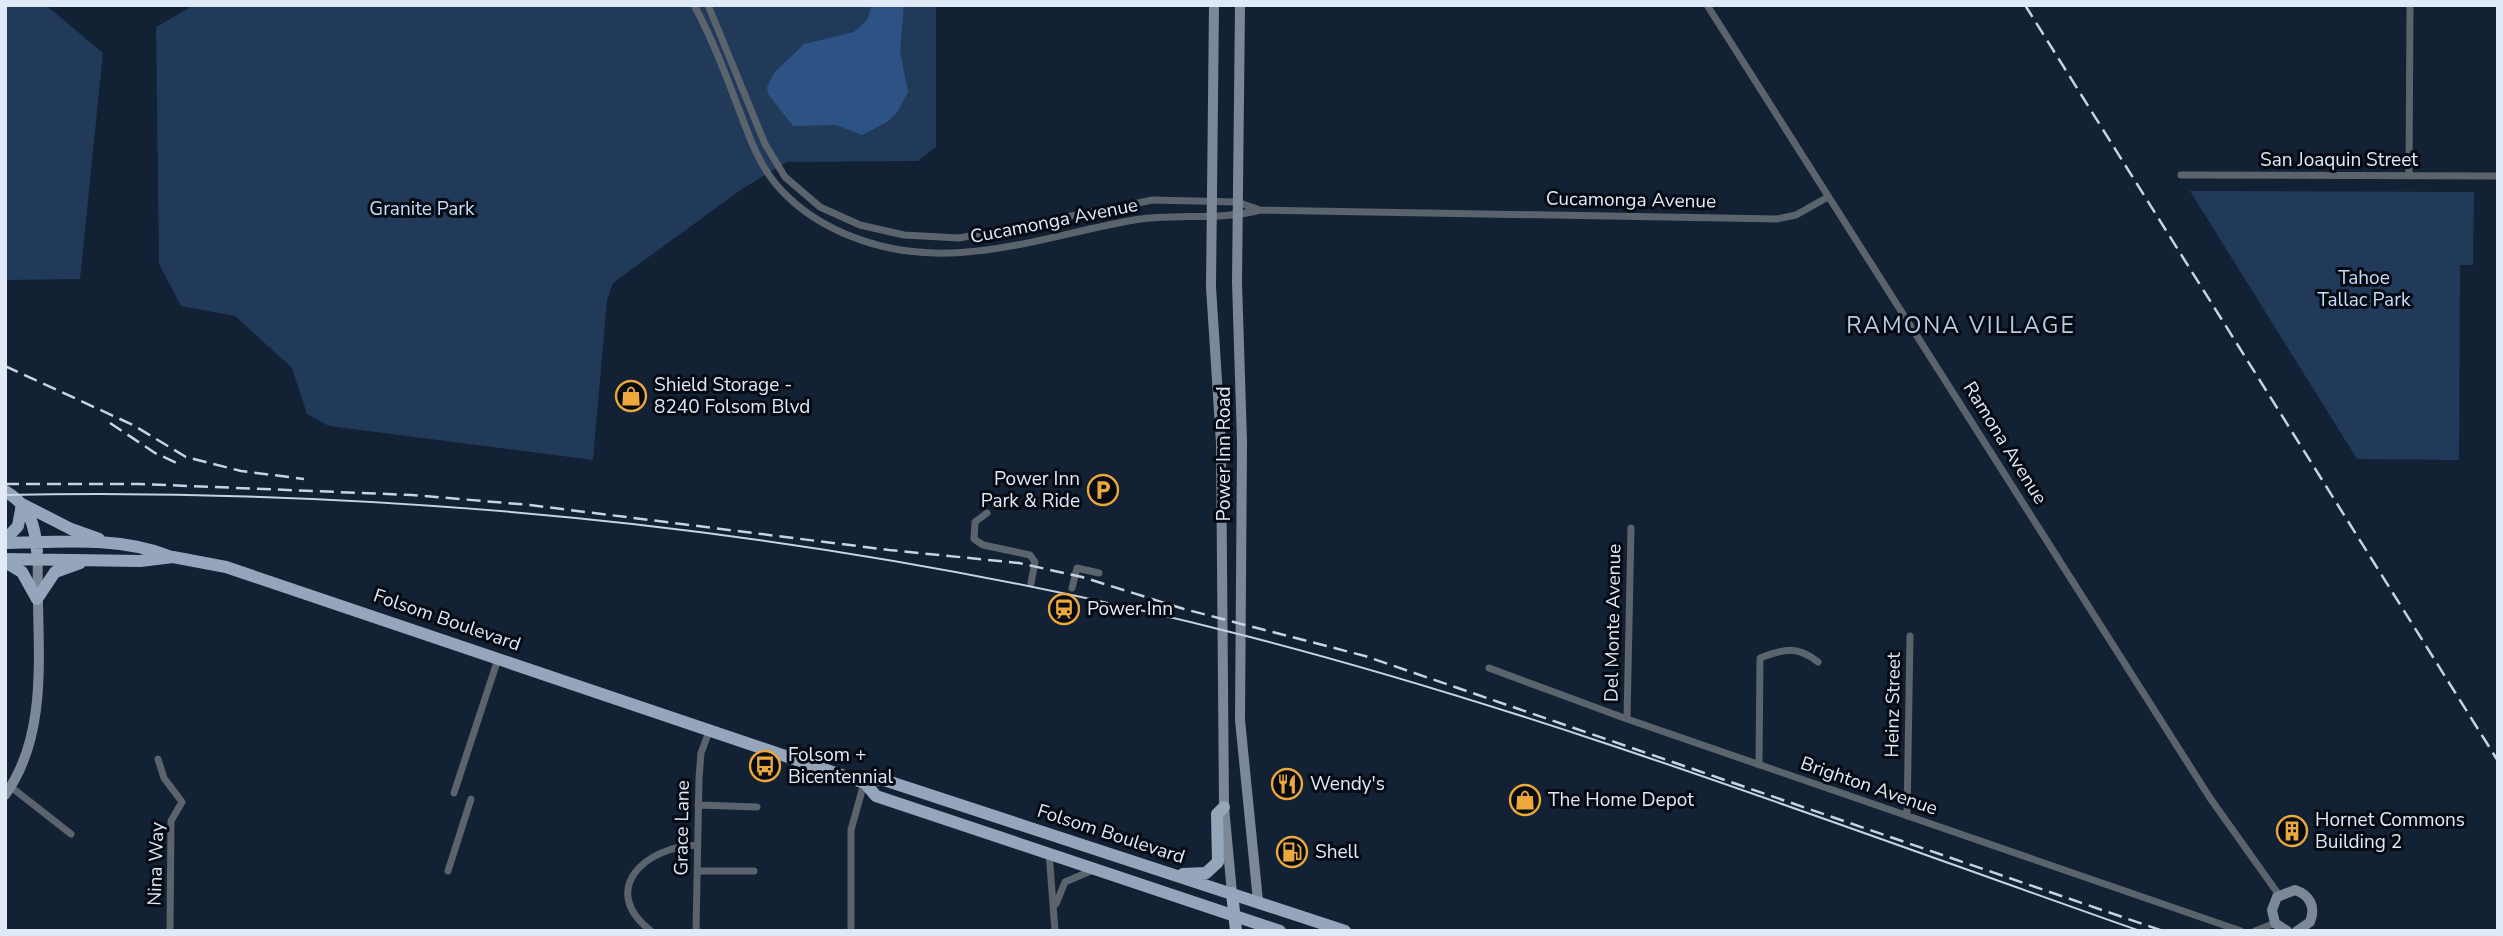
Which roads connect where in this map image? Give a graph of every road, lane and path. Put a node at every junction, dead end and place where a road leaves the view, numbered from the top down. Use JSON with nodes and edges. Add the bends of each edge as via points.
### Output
{"nodes":[{"id":1,"x":694,"y":5,"type":"edge"},
{"id":2,"x":708,"y":5,"type":"edge"},
{"id":3,"x":1214,"y":5,"type":"edge"},
{"id":4,"x":1240,"y":5,"type":"edge"},
{"id":5,"x":1707,"y":5,"type":"edge"},
{"id":6,"x":2410,"y":5,"type":"edge"},
{"id":7,"x":2181,"y":174,"type":"dead end"},
{"id":8,"x":2409,"y":176,"type":"junction"},
{"id":9,"x":2498,"y":176,"type":"edge"},
{"id":10,"x":1828,"y":197,"type":"junction"},
{"id":11,"x":1211,"y":201,"type":"junction"},
{"id":12,"x":1237,"y":202,"type":"junction"},
{"id":13,"x":1260,"y":210,"type":"junction"},
{"id":14,"x":1211,"y":216,"type":"junction"},
{"id":15,"x":1237,"y":216,"type":"junction"},
{"id":16,"x":5,"y":491,"type":"edge"},
{"id":17,"x":22,"y":504,"type":"junction"},
{"id":18,"x":987,"y":513,"type":"dead end"},
{"id":19,"x":1631,"y":528,"type":"dead end"},
{"id":20,"x":5,"y":542,"type":"edge"},
{"id":21,"x":36,"y":542,"type":"junction"},
{"id":22,"x":113,"y":543,"type":"junction"},
{"id":23,"x":173,"y":557,"type":"junction"},
{"id":24,"x":38,"y":558,"type":"junction"},
{"id":25,"x":104,"y":560,"type":"junction"},
{"id":26,"x":5,"y":561,"type":"edge"},
{"id":27,"x":1099,"y":573,"type":"dead end"},
{"id":28,"x":1031,"y":583,"type":"dead end"},
{"id":29,"x":1072,"y":588,"type":"dead end"},
{"id":30,"x":37,"y":599,"type":"junction"},
{"id":31,"x":1910,"y":636,"type":"dead end"},
{"id":32,"x":498,"y":658,"type":"junction"},
{"id":33,"x":1818,"y":662,"type":"dead end"},
{"id":34,"x":1489,"y":668,"type":"dead end"},
{"id":35,"x":1627,"y":719,"type":"junction"},
{"id":36,"x":710,"y":728,"type":"junction"},
{"id":37,"x":158,"y":759,"type":"dead end"},
{"id":38,"x":1759,"y":765,"type":"junction"},
{"id":39,"x":865,"y":783,"type":"junction"},
{"id":40,"x":8,"y":791,"type":"edge"},
{"id":41,"x":454,"y":793,"type":"dead end"},
{"id":42,"x":471,"y":799,"type":"dead end"},
{"id":43,"x":698,"y":805,"type":"junction"},
{"id":44,"x":757,"y":807,"type":"dead end"},
{"id":45,"x":1224,"y":807,"type":"junction"},
{"id":46,"x":1907,"y":816,"type":"junction"},
{"id":47,"x":71,"y":834,"type":"dead end"},
{"id":48,"x":698,"y":845,"type":"junction"},
{"id":49,"x":1049,"y":852,"type":"junction"},
{"id":50,"x":1097,"y":869,"type":"junction"},
{"id":51,"x":697,"y":870,"type":"junction"},
{"id":52,"x":449,"y":872,"type":"dead end"},
{"id":53,"x":754,"y":872,"type":"dead end"},
{"id":54,"x":1170,"y":873,"type":"junction"},
{"id":55,"x":1232,"y":893,"type":"junction"},
{"id":56,"x":2280,"y":895,"type":"junction"},
{"id":57,"x":1258,"y":901,"type":"junction"},
{"id":58,"x":1052,"y":915,"type":"junction"},
{"id":59,"x":1234,"y":915,"type":"junction"},
{"id":60,"x":2312,"y":917,"type":"junction"},
{"id":61,"x":2275,"y":923,"type":"junction"},
{"id":62,"x":1261,"y":927,"type":"edge"},
{"id":63,"x":170,"y":931,"type":"edge"},
{"id":64,"x":651,"y":931,"type":"edge"},
{"id":65,"x":696,"y":931,"type":"edge"},
{"id":66,"x":851,"y":931,"type":"edge"},
{"id":67,"x":1055,"y":931,"type":"edge"},
{"id":68,"x":1236,"y":931,"type":"edge"},
{"id":69,"x":1280,"y":931,"type":"edge"},
{"id":70,"x":1345,"y":931,"type":"edge"},
{"id":71,"x":2241,"y":931,"type":"edge"},
{"id":72,"x":2255,"y":931,"type":"edge"},
{"id":73,"x":2287,"y":931,"type":"edge"},
{"id":74,"x":2297,"y":931,"type":"edge"},
{"id":75,"x":2320,"y":931,"type":"edge"}],
"edges":[{"from":1,"to":14,"type":"street","name":"Cucamonga Avenue","via":[[774,183],[815,218],[854,238],[903,252],[960,255],[1134,220]]},
{"from":2,"to":11,"type":"street","name":"Cucamonga Avenue","via":[[778,167],[807,198],[849,220],[904,235],[959,238],[1132,203]]},
{"from":3,"to":11,"type":"main road","name":"Power Inn Road"},
{"from":4,"to":12,"type":"main road","name":"Power Inn Road"},
{"from":5,"to":10,"type":"street","name":"Ramona Avenue"},
{"from":6,"to":8,"type":"street"},
{"from":7,"to":8,"type":"street","name":"San Joaquin Street"},
{"from":8,"to":9,"type":"street","name":"San Joaquin Street"},
{"from":10,"to":13,"type":"street","name":"Cucamonga Avenue","via":[[1796,215],[1776,219]]},
{"from":10,"to":56,"type":"street","name":"Ramona Avenue","via":[[2210,798]]},
{"from":11,"to":12,"type":"street","name":"Cucamonga Avenue"},
{"from":11,"to":14,"type":"main road","name":"Power Inn Road"},
{"from":12,"to":13,"type":"street","name":"Cucamonga Avenue"},
{"from":12,"to":15,"type":"main road","name":"Power Inn Road"},
{"from":13,"to":15,"type":"street","name":"Cucamonga Avenue"},
{"from":14,"to":15,"type":"street","name":"Cucamonga Avenue"},
{"from":14,"to":45,"type":"main road","name":"Power Inn Road","via":[[1212,334],[1221,443]]},
{"from":15,"to":57,"type":"main road","name":"Power Inn Road","via":[[1242,442],[1240,720]]},
{"from":16,"to":17,"type":"main road"},
{"from":17,"to":20,"type":"main road","via":[[18,526]]},
{"from":17,"to":21,"type":"main road","via":[[30,515]]},
{"from":17,"to":22,"type":"main road","via":[[71,529]]},
{"from":18,"to":28,"type":"street","via":[[975,522],[974,539],[1030,555],[1035,562]]},
{"from":19,"to":35,"type":"street","name":"Del Monte Avenue"},
{"from":20,"to":21,"type":"main road"},
{"from":21,"to":22,"type":"main road"},
{"from":21,"to":24,"type":"main road"},
{"from":22,"to":23,"type":"main road","via":[[144,546]]},
{"from":23,"to":25,"type":"main road","name":"Folsom Boulevard"},
{"from":23,"to":32,"type":"main road","name":"Folsom Boulevard","via":[[249,574]]},
{"from":24,"to":25,"type":"main road","name":"Folsom Boulevard"},
{"from":24,"to":26,"type":"main road","name":"Folsom Boulevard"},
{"from":24,"to":30,"type":"main road"},
{"from":25,"to":30,"type":"main road","via":[[55,572]]},
{"from":26,"to":30,"type":"main road","via":[[22,572]]},
{"from":27,"to":29,"type":"street","via":[[1077,568]]},
{"from":30,"to":40,"type":"main road","via":[[35,719],[27,754]]},
{"from":31,"to":46,"type":"street","name":"Heinz Street"},
{"from":32,"to":36,"type":"main road","name":"Folsom Boulevard"},
{"from":32,"to":41,"type":"street"},
{"from":33,"to":38,"type":"street","via":[[1805,651],[1781,650],[1760,658]]},
{"from":34,"to":35,"type":"street","name":"Brighton Avenue"},
{"from":35,"to":38,"type":"street","name":"Brighton Avenue"},
{"from":36,"to":39,"type":"main road","name":"Folsom Boulevard"},
{"from":36,"to":43,"type":"street","name":"Grace Lane","via":[[701,752]]},
{"from":37,"to":63,"type":"street","name":"Nina Way","via":[[164,778],[182,802],[171,821]]},
{"from":38,"to":46,"type":"street","name":"Brighton Avenue"},
{"from":39,"to":49,"type":"main road","name":"Folsom Boulevard","via":[[876,796]]},
{"from":39,"to":54,"type":"main road","name":"Folsom Boulevard","via":[[881,779]]},
{"from":39,"to":66,"type":"street","via":[[851,830]]},
{"from":40,"to":47,"type":"street"},
{"from":42,"to":52,"type":"street"},
{"from":43,"to":44,"type":"street"},
{"from":43,"to":48,"type":"street","name":"Grace Lane"},
{"from":45,"to":54,"type":"main road","via":[[1217,814],[1219,857],[1215,867],[1200,874]]},
{"from":45,"to":55,"type":"main road","name":"Power Inn Road"},
{"from":46,"to":71,"type":"street","name":"Brighton Avenue"},
{"from":48,"to":51,"type":"street","name":"Grace Lane"},
{"from":48,"to":64,"type":"street","via":[[656,852],[638,867],[629,900]]},
{"from":49,"to":50,"type":"main road","name":"Folsom Boulevard"},
{"from":49,"to":58,"type":"street"},
{"from":50,"to":58,"type":"street","via":[[1065,882]]},
{"from":50,"to":59,"type":"main road","name":"Folsom Boulevard"},
{"from":51,"to":53,"type":"street"},
{"from":51,"to":65,"type":"street","name":"Grace Lane"},
{"from":54,"to":55,"type":"main road","name":"Folsom Boulevard"},
{"from":55,"to":57,"type":"main road","name":"Folsom Boulevard"},
{"from":55,"to":59,"type":"main road"},
{"from":56,"to":60,"type":"main road","via":[[2302,892],[2311,902]]},
{"from":56,"to":61,"type":"main road","via":[[2272,910]]},
{"from":57,"to":62,"type":"main road"},
{"from":57,"to":70,"type":"main road","name":"Folsom Boulevard"},
{"from":58,"to":67,"type":"street"},
{"from":59,"to":62,"type":"main road","name":"Folsom Boulevard"},
{"from":59,"to":68,"type":"main road"},
{"from":60,"to":74,"type":"main road"},
{"from":60,"to":75,"type":"main road"},
{"from":61,"to":72,"type":"street"},
{"from":61,"to":73,"type":"main road"},
{"from":62,"to":69,"type":"main road","name":"Folsom Boulevard"}]}
